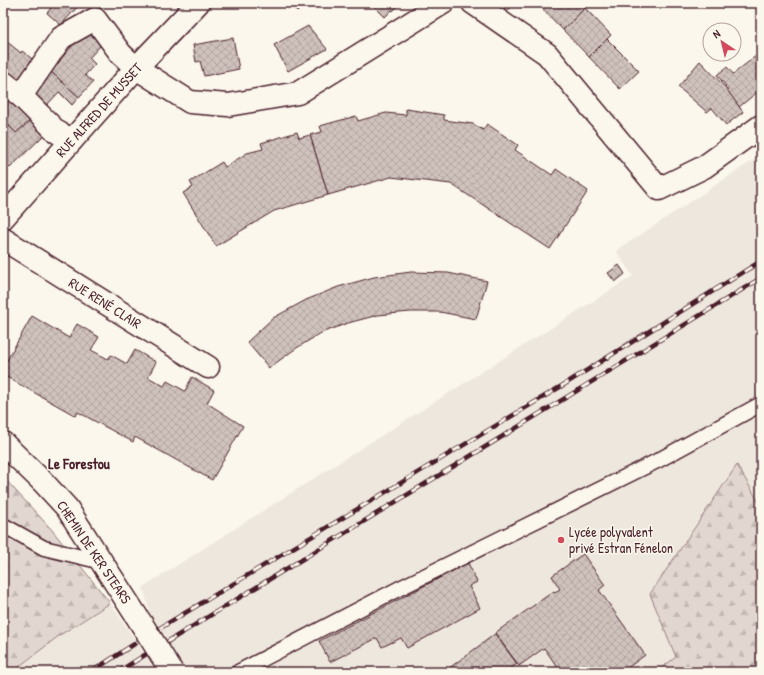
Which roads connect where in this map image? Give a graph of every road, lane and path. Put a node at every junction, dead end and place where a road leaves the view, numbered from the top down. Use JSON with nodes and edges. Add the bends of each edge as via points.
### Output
{"nodes":[{"id":1,"x":198,"y":3,"type":"edge"},
{"id":2,"x":443,"y":3,"type":"edge"},
{"id":3,"x":472,"y":3,"type":"edge"},
{"id":4,"x":136,"y":68,"type":"junction"},
{"id":5,"x":3,"y":82,"type":"edge"},
{"id":6,"x":21,"y":96,"type":"junction"},
{"id":7,"x":761,"y":126,"type":"edge"},
{"id":8,"x":72,"y":140,"type":"junction"},
{"id":9,"x":3,"y":218,"type":"edge"},
{"id":10,"x":3,"y":239,"type":"edge"},
{"id":11,"x":208,"y":367,"type":"dead end"},
{"id":12,"x":761,"y":404,"type":"edge"},
{"id":13,"x":3,"y":443,"type":"edge"},
{"id":14,"x":3,"y":525,"type":"edge"},
{"id":15,"x":102,"y":562,"type":"junction"},
{"id":16,"x":172,"y":672,"type":"edge"},
{"id":17,"x":238,"y":672,"type":"edge"}],
"edges":[{"from":1,"to":4,"type":"street","name":"RUE ALFRED DE MUSSET"},
{"from":2,"to":4,"type":"street","via":[[298,93],[228,105],[190,102]]},
{"from":3,"to":7,"type":"street","via":[[547,54],[659,189],[704,167]]},
{"from":4,"to":6,"type":"street","via":[[121,54],[95,19],[61,38]]},
{"from":4,"to":8,"type":"street","name":"RUE ALFRED DE MUSSET"},
{"from":5,"to":6,"type":"street"},
{"from":6,"to":8,"type":"street","via":[[57,132]]},
{"from":8,"to":9,"type":"street","name":"RUE ALFRED DE MUSSET"},
{"from":10,"to":11,"type":"street","name":"RUE RENÉ CLAIR"},
{"from":12,"to":17,"type":"lane","via":[[657,462],[398,589]]},
{"from":13,"to":15,"type":"street","name":"CHEMIN DE KER STEARS","via":[[67,508]]},
{"from":14,"to":15,"type":"lane","via":[[44,548]]},
{"from":15,"to":16,"type":"street","name":"CHEMIN DE KER STEARS","bridge":true}]}
